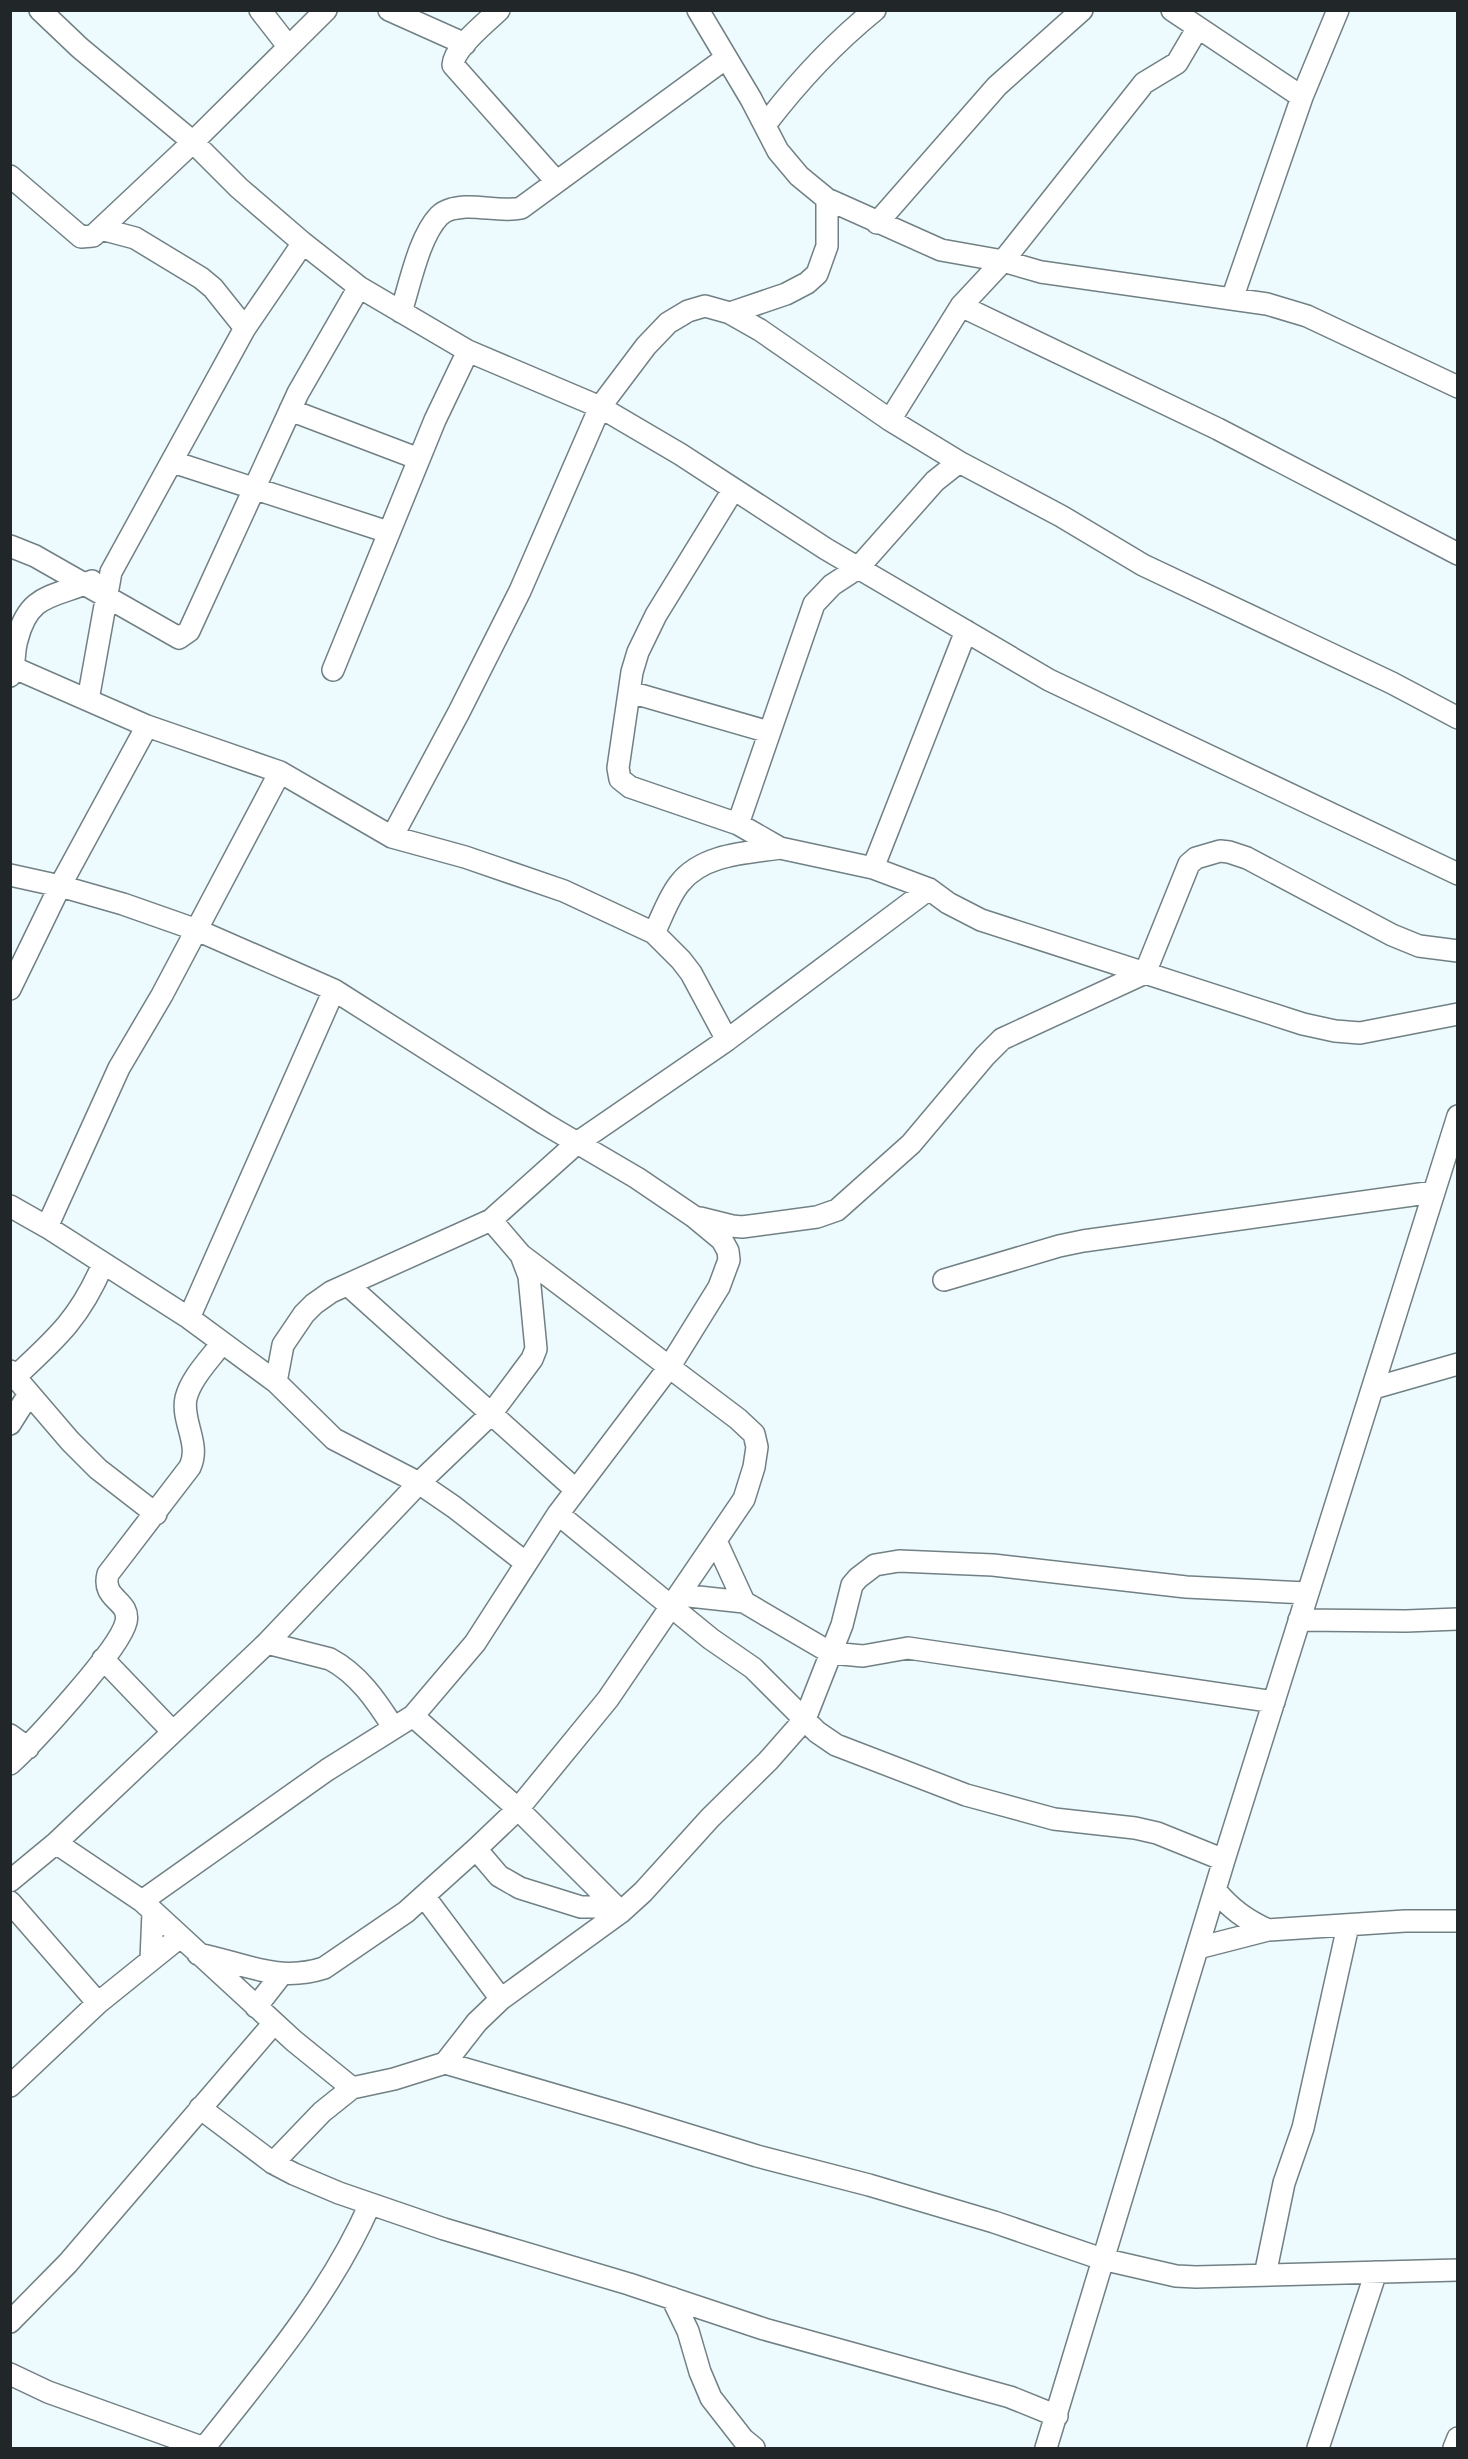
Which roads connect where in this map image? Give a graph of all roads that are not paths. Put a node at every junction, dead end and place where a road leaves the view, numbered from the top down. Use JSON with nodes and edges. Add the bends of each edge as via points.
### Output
{"nodes":[{"id":1,"x":40,"y":10,"type":"edge"},
{"id":2,"x":260,"y":10,"type":"edge"},
{"id":3,"x":326,"y":10,"type":"edge"},
{"id":4,"x":389,"y":10,"type":"edge"},
{"id":5,"x":499,"y":10,"type":"edge"},
{"id":6,"x":698,"y":10,"type":"edge"},
{"id":7,"x":875,"y":10,"type":"edge"},
{"id":8,"x":1082,"y":10,"type":"edge"},
{"id":9,"x":1172,"y":10,"type":"edge"},
{"id":10,"x":1338,"y":10,"type":"edge"},
{"id":11,"x":1197,"y":29,"type":"junction"},
{"id":12,"x":465,"y":44,"type":"junction"},
{"id":13,"x":288,"y":46,"type":"junction"},
{"id":14,"x":726,"y":58,"type":"junction"},
{"id":15,"x":1302,"y":97,"type":"junction"},
{"id":16,"x":765,"y":125,"type":"junction"},
{"id":17,"x":193,"y":142,"type":"junction"},
{"id":18,"x":10,"y":176,"type":"edge"},
{"id":19,"x":556,"y":181,"type":"junction"},
{"id":20,"x":827,"y":199,"type":"junction"},
{"id":21,"x":877,"y":223,"type":"junction"},
{"id":22,"x":101,"y":229,"type":"junction"},
{"id":23,"x":303,"y":243,"type":"junction"},
{"id":24,"x":1003,"y":261,"type":"junction"},
{"id":25,"x":359,"y":287,"type":"junction"},
{"id":26,"x":1232,"y":299,"type":"junction"},
{"id":27,"x":961,"y":306,"type":"junction"},
{"id":28,"x":401,"y":312,"type":"junction"},
{"id":29,"x":730,"y":314,"type":"junction"},
{"id":30,"x":245,"y":328,"type":"junction"},
{"id":31,"x":468,"y":351,"type":"junction"},
{"id":32,"x":1458,"y":387,"type":"edge"},
{"id":33,"x":600,"y":407,"type":"junction"},
{"id":34,"x":290,"y":410,"type":"junction"},
{"id":35,"x":890,"y":420,"type":"junction"},
{"id":36,"x":419,"y":459,"type":"junction"},
{"id":37,"x":173,"y":462,"type":"junction"},
{"id":38,"x":959,"y":462,"type":"junction"},
{"id":39,"x":255,"y":488,"type":"junction"},
{"id":40,"x":733,"y":490,"type":"junction"},
{"id":41,"x":388,"y":532,"type":"junction"},
{"id":42,"x":10,"y":546,"type":"edge"},
{"id":43,"x":1458,"y":554,"type":"edge"},
{"id":44,"x":858,"y":568,"type":"junction"},
{"id":45,"x":111,"y":572,"type":"junction"},
{"id":46,"x":85,"y":584,"type":"junction"},
{"id":47,"x":106,"y":595,"type":"junction"},
{"id":48,"x":966,"y":631,"type":"junction"},
{"id":49,"x":12,"y":670,"type":"edge"},
{"id":50,"x":333,"y":670,"type":"dead end"},
{"id":51,"x":630,"y":692,"type":"junction"},
{"id":52,"x":88,"y":700,"type":"junction"},
{"id":53,"x":1458,"y":718,"type":"edge"},
{"id":54,"x":147,"y":726,"type":"junction"},
{"id":55,"x":770,"y":732,"type":"junction"},
{"id":56,"x":280,"y":772,"type":"junction"},
{"id":57,"x":738,"y":824,"type":"junction"},
{"id":58,"x":392,"y":837,"type":"junction"},
{"id":59,"x":780,"y":848,"type":"junction"},
{"id":60,"x":873,"y":867,"type":"junction"},
{"id":61,"x":1458,"y":874,"type":"edge"},
{"id":62,"x":10,"y":875,"type":"edge"},
{"id":63,"x":60,"y":886,"type":"junction"},
{"id":64,"x":929,"y":889,"type":"junction"},
{"id":65,"x":197,"y":930,"type":"junction"},
{"id":66,"x":654,"y":933,"type":"junction"},
{"id":67,"x":1458,"y":951,"type":"edge"},
{"id":68,"x":1145,"y":973,"type":"junction"},
{"id":69,"x":10,"y":990,"type":"edge"},
{"id":70,"x":334,"y":990,"type":"junction"},
{"id":71,"x":1458,"y":1014,"type":"edge"},
{"id":72,"x":727,"y":1040,"type":"junction"},
{"id":73,"x":1458,"y":1116,"type":"edge"},
{"id":74,"x":577,"y":1143,"type":"junction"},
{"id":75,"x":1434,"y":1192,"type":"junction"},
{"id":76,"x":10,"y":1206,"type":"edge"},
{"id":77,"x":693,"y":1216,"type":"junction"},
{"id":78,"x":491,"y":1220,"type":"junction"},
{"id":79,"x":47,"y":1227,"type":"junction"},
{"id":80,"x":521,"y":1255,"type":"junction"},
{"id":81,"x":103,"y":1264,"type":"junction"},
{"id":82,"x":945,"y":1280,"type":"dead end"},
{"id":83,"x":348,"y":1285,"type":"junction"},
{"id":84,"x":189,"y":1318,"type":"junction"},
{"id":85,"x":222,"y":1342,"type":"junction"},
{"id":86,"x":283,"y":1345,"type":"junction"},
{"id":87,"x":246,"y":1360,"type":"junction"},
{"id":88,"x":1458,"y":1364,"type":"edge"},
{"id":89,"x":670,"y":1366,"type":"junction"},
{"id":90,"x":13,"y":1374,"type":"edge"},
{"id":91,"x":276,"y":1382,"type":"junction"},
{"id":92,"x":1374,"y":1388,"type":"junction"},
{"id":93,"x":29,"y":1394,"type":"junction"},
{"id":94,"x":491,"y":1414,"type":"junction"},
{"id":95,"x":10,"y":1424,"type":"edge"},
{"id":96,"x":418,"y":1483,"type":"junction"},
{"id":97,"x":576,"y":1490,"type":"junction"},
{"id":98,"x":156,"y":1514,"type":"junction"},
{"id":99,"x":558,"y":1514,"type":"junction"},
{"id":100,"x":716,"y":1541,"type":"junction"},
{"id":101,"x":526,"y":1563,"type":"junction"},
{"id":102,"x":1307,"y":1593,"type":"junction"},
{"id":103,"x":676,"y":1601,"type":"junction"},
{"id":104,"x":744,"y":1602,"type":"junction"},
{"id":105,"x":1458,"y":1619,"type":"edge"},
{"id":106,"x":1299,"y":1620,"type":"junction"},
{"id":107,"x":267,"y":1643,"type":"junction"},
{"id":108,"x":831,"y":1653,"type":"junction"},
{"id":109,"x":103,"y":1659,"type":"junction"},
{"id":110,"x":1274,"y":1702,"type":"junction"},
{"id":111,"x":413,"y":1716,"type":"junction"},
{"id":112,"x":805,"y":1719,"type":"junction"},
{"id":113,"x":393,"y":1727,"type":"junction"},
{"id":114,"x":173,"y":1732,"type":"junction"},
{"id":115,"x":10,"y":1735,"type":"edge"},
{"id":116,"x":28,"y":1748,"type":"junction"},
{"id":117,"x":10,"y":1764,"type":"edge"},
{"id":118,"x":518,"y":1809,"type":"junction"},
{"id":119,"x":56,"y":1843,"type":"junction"},
{"id":120,"x":476,"y":1849,"type":"junction"},
{"id":121,"x":1224,"y":1860,"type":"junction"},
{"id":122,"x":10,"y":1881,"type":"edge"},
{"id":123,"x":1215,"y":1890,"type":"junction"},
{"id":124,"x":424,"y":1896,"type":"junction"},
{"id":125,"x":10,"y":1902,"type":"edge"},
{"id":126,"x":148,"y":1906,"type":"junction"},
{"id":127,"x":617,"y":1908,"type":"junction"},
{"id":128,"x":1458,"y":1921,"type":"edge"},
{"id":129,"x":1348,"y":1926,"type":"junction"},
{"id":130,"x":1268,"y":1930,"type":"junction"},
{"id":131,"x":180,"y":1937,"type":"junction"},
{"id":132,"x":1198,"y":1948,"type":"junction"},
{"id":133,"x":198,"y":1954,"type":"junction"},
{"id":134,"x":151,"y":1960,"type":"junction"},
{"id":135,"x":281,"y":1975,"type":"junction"},
{"id":136,"x":501,"y":1999,"type":"junction"},
{"id":137,"x":98,"y":2003,"type":"junction"},
{"id":138,"x":256,"y":2007,"type":"junction"},
{"id":139,"x":274,"y":2023,"type":"junction"},
{"id":140,"x":445,"y":2063,"type":"junction"},
{"id":141,"x":10,"y":2086,"type":"edge"},
{"id":142,"x":352,"y":2088,"type":"junction"},
{"id":143,"x":200,"y":2108,"type":"junction"},
{"id":144,"x":273,"y":2163,"type":"junction"},
{"id":145,"x":370,"y":2204,"type":"junction"},
{"id":146,"x":1102,"y":2259,"type":"junction"},
{"id":147,"x":1458,"y":2270,"type":"edge"},
{"id":148,"x":1376,"y":2272,"type":"junction"},
{"id":149,"x":1265,"y":2275,"type":"junction"},
{"id":150,"x":672,"y":2298,"type":"junction"},
{"id":151,"x":698,"y":2307,"type":"junction"},
{"id":152,"x":10,"y":2322,"type":"edge"},
{"id":153,"x":688,"y":2331,"type":"junction"},
{"id":154,"x":10,"y":2374,"type":"edge"},
{"id":155,"x":1057,"y":2416,"type":"junction"},
{"id":156,"x":1458,"y":2438,"type":"edge"},
{"id":157,"x":204,"y":2448,"type":"edge"},
{"id":158,"x":754,"y":2448,"type":"edge"},
{"id":159,"x":1046,"y":2448,"type":"edge"},
{"id":160,"x":1318,"y":2448,"type":"edge"},
{"id":161,"x":1454,"y":2448,"type":"edge"}],
"edges":[{"from":1,"to":17,"type":"street"},
{"from":2,"to":13,"type":"street"},
{"from":3,"to":13,"type":"street"},
{"from":4,"to":12,"type":"street"},
{"from":5,"to":12,"type":"street"},
{"from":6,"to":14,"type":"street"},
{"from":7,"to":16,"type":"street","via":[[832,46]]},
{"from":8,"to":21,"type":"street","via":[[997,86]]},
{"from":9,"to":11,"type":"street"},
{"from":10,"to":15,"type":"street"},
{"from":11,"to":15,"type":"street"},
{"from":11,"to":24,"type":"street","via":[[1177,63],[1144,83]]},
{"from":12,"to":19,"type":"street","via":[[454,57],[453,65]]},
{"from":13,"to":17,"type":"street"},
{"from":14,"to":16,"type":"street"},
{"from":14,"to":19,"type":"street"},
{"from":15,"to":26,"type":"street"},
{"from":16,"to":20,"type":"street","via":[[778,151],[799,176]]},
{"from":17,"to":22,"type":"street"},
{"from":17,"to":23,"type":"street"},
{"from":18,"to":22,"type":"street","via":[[81,237],[93,236]]},
{"from":19,"to":28,"type":"street","via":[[521,208],[467,207],[449,209],[440,215],[427,232]]},
{"from":20,"to":21,"type":"street"},
{"from":20,"to":29,"type":"street","via":[[826,246],[817,274],[786,294]]},
{"from":21,"to":24,"type":"street","via":[[941,250]]},
{"from":22,"to":30,"type":"street","via":[[135,238],[201,278]]},
{"from":23,"to":25,"type":"street"},
{"from":23,"to":30,"type":"street"},
{"from":24,"to":26,"type":"street","via":[[1041,272]]},
{"from":24,"to":27,"type":"street"},
{"from":25,"to":28,"type":"street"},
{"from":25,"to":34,"type":"street"},
{"from":26,"to":32,"type":"street","via":[[1307,316]]},
{"from":27,"to":35,"type":"street"},
{"from":27,"to":43,"type":"street","via":[[1218,429]]},
{"from":28,"to":31,"type":"street"},
{"from":29,"to":33,"type":"street","via":[[705,306],[668,323]]},
{"from":29,"to":35,"type":"street","via":[[760,330]]},
{"from":30,"to":37,"type":"street"},
{"from":31,"to":33,"type":"street"},
{"from":31,"to":36,"type":"street"},
{"from":33,"to":40,"type":"street"},
{"from":33,"to":58,"type":"street","via":[[520,591]]},
{"from":34,"to":36,"type":"street"},
{"from":34,"to":39,"type":"street"},
{"from":35,"to":38,"type":"street"},
{"from":36,"to":41,"type":"street"},
{"from":37,"to":39,"type":"street"},
{"from":37,"to":45,"type":"street"},
{"from":38,"to":44,"type":"street","via":[[935,481]]},
{"from":38,"to":53,"type":"street","via":[[1143,565]]},
{"from":39,"to":41,"type":"street"},
{"from":39,"to":47,"type":"street","via":[[184,636],[179,638]]},
{"from":40,"to":44,"type":"street"},
{"from":40,"to":51,"type":"street","via":[[656,615],[638,652]]},
{"from":41,"to":50,"type":"street"},
{"from":42,"to":46,"type":"street","via":[[35,555]]},
{"from":44,"to":48,"type":"street"},
{"from":44,"to":55,"type":"street","via":[[832,585],[814,604]]},
{"from":45,"to":46,"type":"street"},
{"from":45,"to":47,"type":"street"},
{"from":46,"to":47,"type":"street"},
{"from":46,"to":49,"type":"street","via":[[39,601],[21,622]]},
{"from":47,"to":52,"type":"street"},
{"from":48,"to":60,"type":"street"},
{"from":48,"to":61,"type":"street","via":[[1049,680]]},
{"from":49,"to":52,"type":"street"},
{"from":51,"to":55,"type":"street"},
{"from":51,"to":57,"type":"street","via":[[618,768],[620,778],[630,787]]},
{"from":52,"to":54,"type":"street"},
{"from":54,"to":56,"type":"street"},
{"from":54,"to":63,"type":"street"},
{"from":55,"to":57,"type":"street"},
{"from":56,"to":58,"type":"street"},
{"from":56,"to":65,"type":"street"},
{"from":57,"to":59,"type":"street"},
{"from":58,"to":66,"type":"street","via":[[564,891]]},
{"from":59,"to":60,"type":"street"},
{"from":59,"to":66,"type":"street","via":[[724,856],[694,869],[679,884]]},
{"from":60,"to":64,"type":"street"},
{"from":62,"to":63,"type":"street"},
{"from":63,"to":65,"type":"street"},
{"from":63,"to":69,"type":"street"},
{"from":64,"to":68,"type":"street","via":[[981,920]]},
{"from":64,"to":72,"type":"street"},
{"from":65,"to":70,"type":"street"},
{"from":65,"to":79,"type":"street","via":[[119,1068]]},
{"from":66,"to":72,"type":"street","via":[[691,973]]},
{"from":67,"to":68,"type":"street","via":[[1419,946],[1246,858],[1220,851],[1189,864]]},
{"from":68,"to":71,"type":"street","via":[[1335,1031],[1360,1034]]},
{"from":68,"to":77,"type":"street","via":[[1002,1039],[911,1144],[837,1210],[817,1217],[742,1227]]},
{"from":70,"to":74,"type":"street"},
{"from":70,"to":84,"type":"street"},
{"from":72,"to":74,"type":"street"},
{"from":73,"to":75,"type":"street"},
{"from":74,"to":77,"type":"street"},
{"from":74,"to":78,"type":"street"},
{"from":75,"to":82,"type":"street","via":[[1059,1245]]},
{"from":75,"to":92,"type":"street"},
{"from":76,"to":79,"type":"street"},
{"from":77,"to":89,"type":"street","via":[[726,1246],[729,1260],[719,1287]]},
{"from":78,"to":80,"type":"street"},
{"from":78,"to":83,"type":"street"},
{"from":79,"to":81,"type":"street"},
{"from":80,"to":89,"type":"street"},
{"from":80,"to":94,"type":"street","via":[[529,1276],[536,1349]]},
{"from":81,"to":84,"type":"street"},
{"from":81,"to":90,"type":"street","via":[[65,1330]]},
{"from":83,"to":86,"type":"street","via":[[314,1304]]},
{"from":83,"to":94,"type":"street"},
{"from":84,"to":85,"type":"street"},
{"from":85,"to":87,"type":"street"},
{"from":85,"to":98,"type":"street","via":[[186,1400],[194,1459]]},
{"from":86,"to":87,"type":"street"},
{"from":86,"to":91,"type":"street"},
{"from":87,"to":91,"type":"street"},
{"from":88,"to":92,"type":"street"},
{"from":89,"to":97,"type":"street"},
{"from":89,"to":100,"type":"street","via":[[754,1434],[757,1447],[744,1499]]},
{"from":90,"to":93,"type":"street"},
{"from":91,"to":96,"type":"street","via":[[334,1439]]},
{"from":92,"to":102,"type":"street"},
{"from":93,"to":95,"type":"street"},
{"from":93,"to":98,"type":"street","via":[[98,1469]]},
{"from":94,"to":96,"type":"street"},
{"from":94,"to":97,"type":"street"},
{"from":96,"to":101,"type":"street"},
{"from":96,"to":107,"type":"street"},
{"from":97,"to":99,"type":"street"},
{"from":98,"to":109,"type":"street","via":[[108,1574],[108,1591],[125,1609],[127,1619],[122,1634]]},
{"from":99,"to":101,"type":"street"},
{"from":99,"to":103,"type":"street","via":[[632,1577]]},
{"from":100,"to":103,"type":"street"},
{"from":100,"to":104,"type":"street"},
{"from":101,"to":111,"type":"street","via":[[475,1643]]},
{"from":102,"to":106,"type":"street"},
{"from":102,"to":108,"type":"street","via":[[1186,1587],[993,1564],[885,1562],[852,1585]]},
{"from":103,"to":104,"type":"street"},
{"from":103,"to":112,"type":"street","via":[[711,1639],[767,1680]]},
{"from":103,"to":118,"type":"street","via":[[608,1699]]},
{"from":104,"to":108,"type":"street"},
{"from":105,"to":106,"type":"street"},
{"from":106,"to":110,"type":"street"},
{"from":107,"to":113,"type":"street","via":[[338,1664],[376,1700]]},
{"from":107,"to":114,"type":"street"},
{"from":108,"to":110,"type":"street","via":[[863,1656],[908,1648]]},
{"from":108,"to":112,"type":"street"},
{"from":109,"to":114,"type":"street"},
{"from":109,"to":116,"type":"street"},
{"from":110,"to":121,"type":"street"},
{"from":111,"to":113,"type":"street"},
{"from":111,"to":118,"type":"street"},
{"from":112,"to":121,"type":"street","via":[[836,1745],[966,1795],[1054,1819],[1157,1833]]},
{"from":112,"to":127,"type":"street","via":[[643,1892]]},
{"from":113,"to":126,"type":"street","via":[[222,1843]]},
{"from":114,"to":119,"type":"street"},
{"from":115,"to":116,"type":"street"},
{"from":116,"to":117,"type":"street"},
{"from":118,"to":120,"type":"street"},
{"from":118,"to":127,"type":"street"},
{"from":119,"to":122,"type":"street"},
{"from":119,"to":126,"type":"street"},
{"from":120,"to":124,"type":"street"},
{"from":120,"to":127,"type":"street","via":[[499,1876],[520,1888],[581,1907]]},
{"from":121,"to":123,"type":"street"},
{"from":123,"to":130,"type":"street","via":[[1238,1915]]},
{"from":123,"to":132,"type":"street"},
{"from":124,"to":135,"type":"street","via":[[324,1968]]},
{"from":124,"to":136,"type":"street"},
{"from":125,"to":137,"type":"street"},
{"from":126,"to":131,"type":"street"},
{"from":126,"to":134,"type":"street"},
{"from":127,"to":136,"type":"street"},
{"from":128,"to":129,"type":"street","via":[[1405,1920]]},
{"from":129,"to":130,"type":"street"},
{"from":129,"to":149,"type":"street"},
{"from":130,"to":132,"type":"street"},
{"from":131,"to":133,"type":"street"},
{"from":131,"to":134,"type":"street"},
{"from":132,"to":146,"type":"street"},
{"from":133,"to":135,"type":"street"},
{"from":133,"to":138,"type":"street"},
{"from":134,"to":137,"type":"street"},
{"from":135,"to":138,"type":"street"},
{"from":136,"to":140,"type":"street"},
{"from":137,"to":141,"type":"street"},
{"from":138,"to":139,"type":"street"},
{"from":139,"to":142,"type":"street"},
{"from":139,"to":143,"type":"street"},
{"from":140,"to":142,"type":"street"},
{"from":140,"to":146,"type":"street","via":[[994,2222]]},
{"from":142,"to":144,"type":"street","via":[[322,2112]]},
{"from":143,"to":144,"type":"street"},
{"from":143,"to":152,"type":"street","via":[[68,2263]]},
{"from":144,"to":145,"type":"street"},
{"from":145,"to":150,"type":"street"},
{"from":145,"to":157,"type":"street","via":[[318,2300]]},
{"from":146,"to":149,"type":"street","via":[[1176,2276]]},
{"from":146,"to":155,"type":"street"},
{"from":147,"to":148,"type":"street"},
{"from":148,"to":149,"type":"street"},
{"from":148,"to":160,"type":"street"},
{"from":150,"to":151,"type":"street"},
{"from":150,"to":153,"type":"street"},
{"from":151,"to":153,"type":"street"},
{"from":151,"to":155,"type":"street","via":[[1010,2397]]},
{"from":153,"to":158,"type":"street","via":[[711,2398]]},
{"from":154,"to":157,"type":"street","via":[[48,2392]]},
{"from":155,"to":159,"type":"street"},
{"from":156,"to":161,"type":"street"}]}
